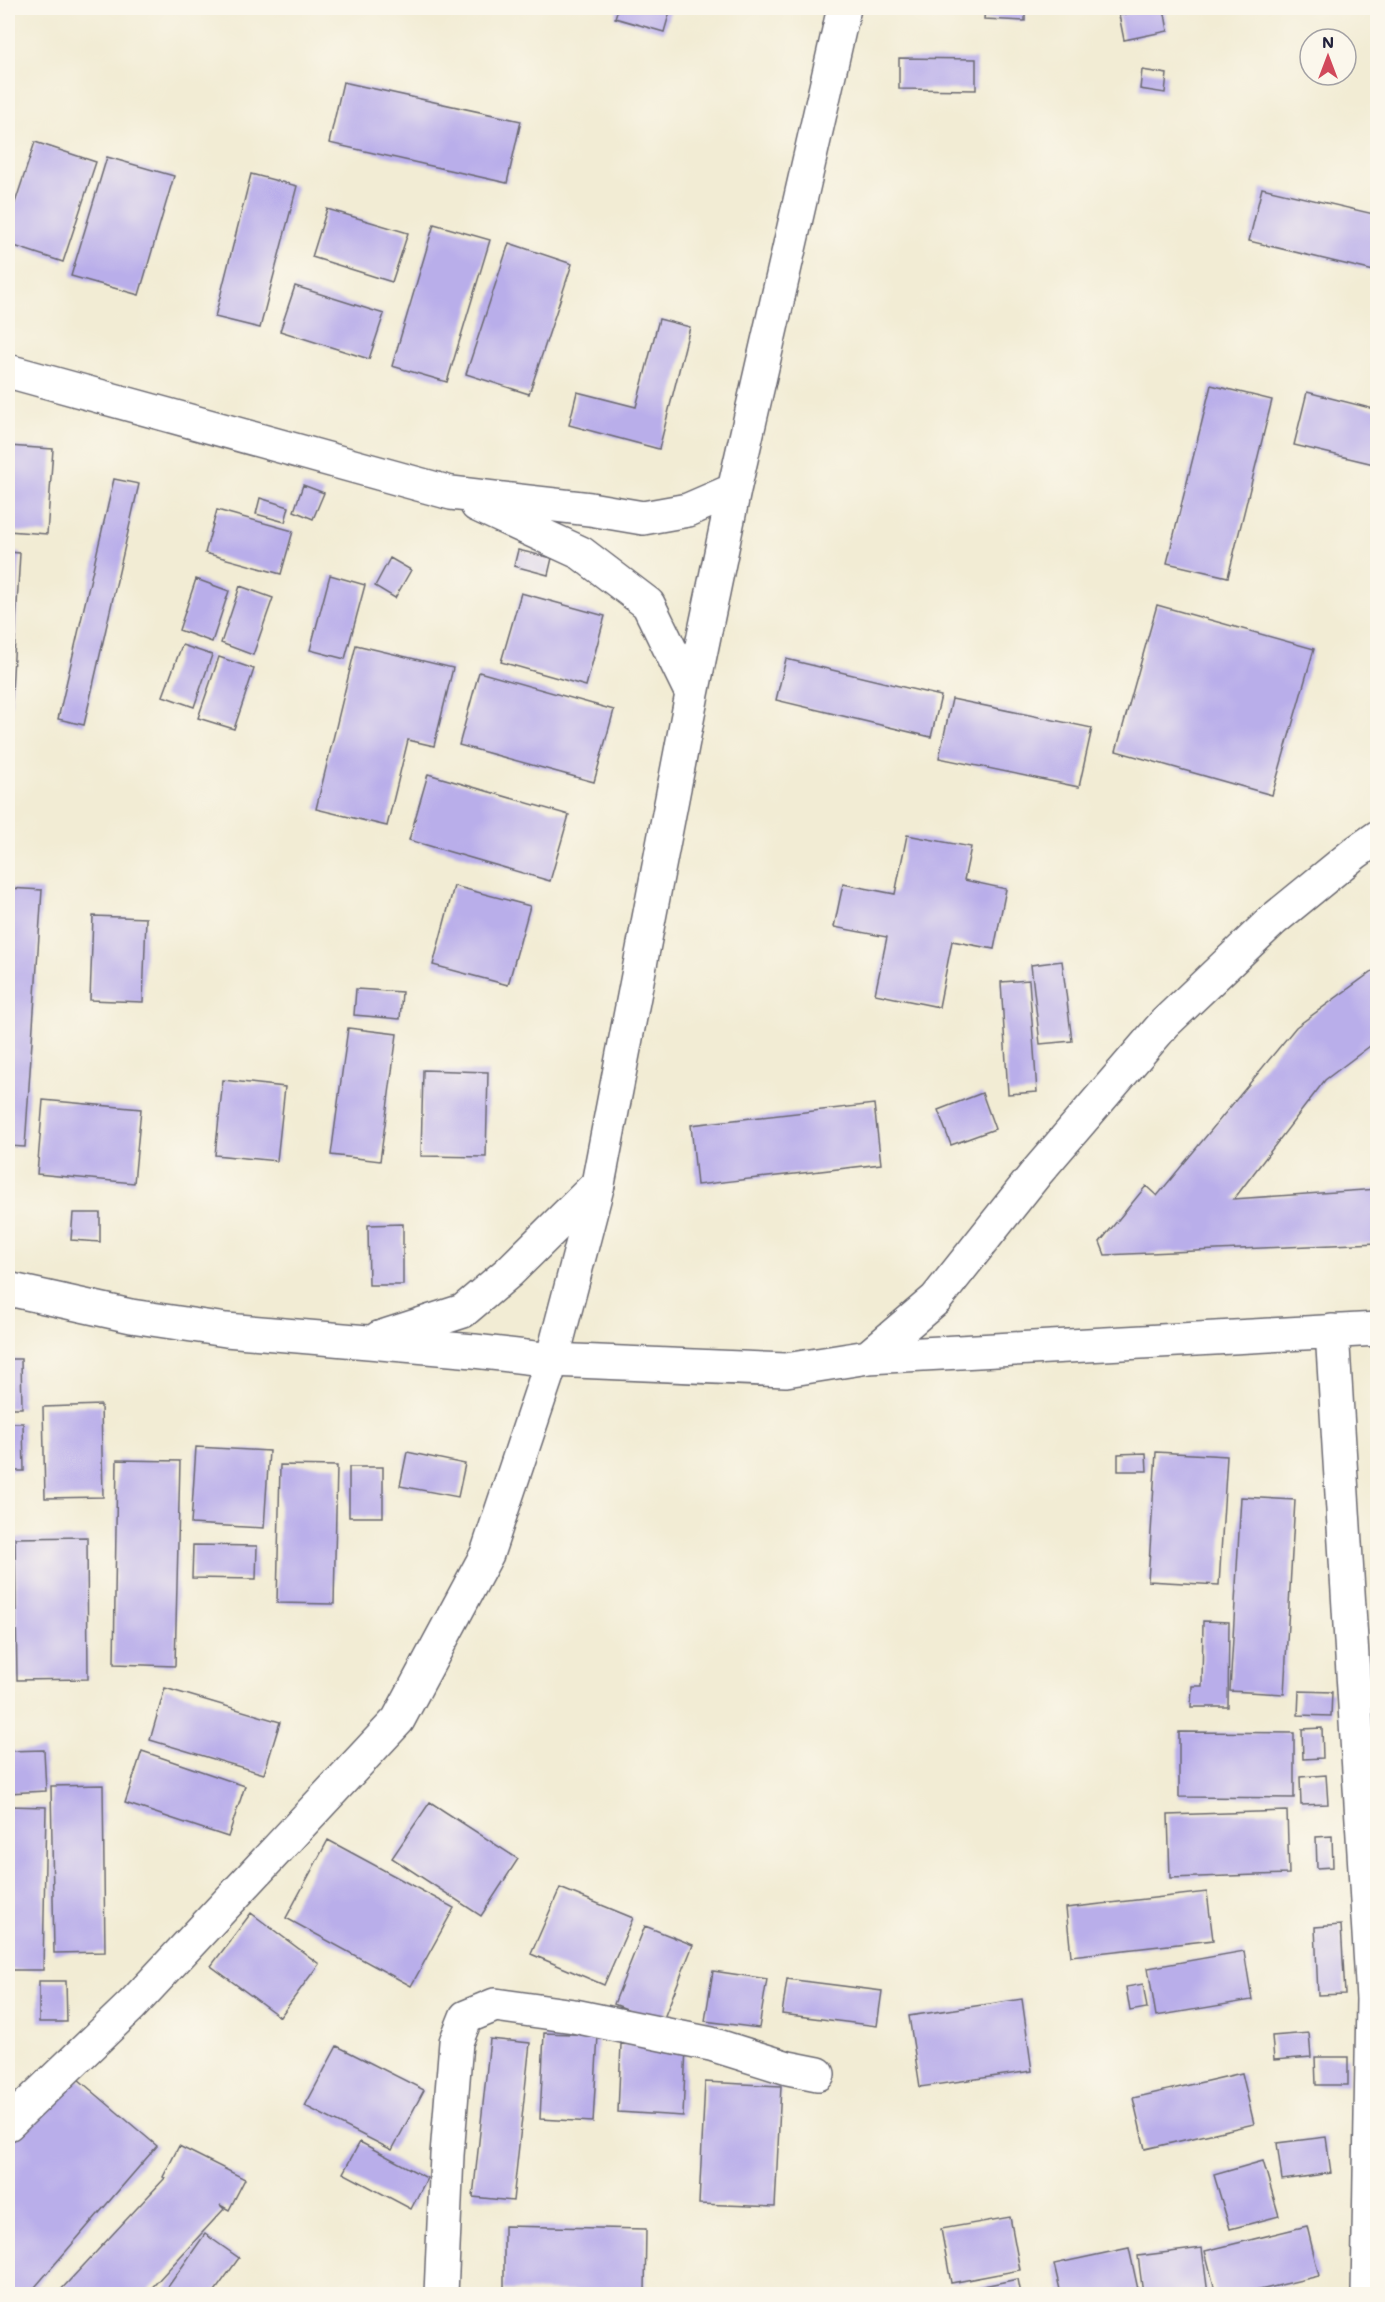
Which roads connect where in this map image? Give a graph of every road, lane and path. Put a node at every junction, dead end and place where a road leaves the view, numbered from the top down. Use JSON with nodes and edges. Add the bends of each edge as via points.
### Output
{"nodes":[{"id":1,"x":844,"y":8,"type":"edge"},
{"id":2,"x":8,"y":371,"type":"edge"},
{"id":3,"x":734,"y":490,"type":"junction"},
{"id":4,"x":451,"y":493,"type":"junction"},
{"id":5,"x":692,"y":694,"type":"junction"},
{"id":6,"x":1377,"y":837,"type":"edge"},
{"id":7,"x":598,"y":1184,"type":"junction"},
{"id":8,"x":8,"y":1289,"type":"edge"},
{"id":9,"x":1377,"y":1329,"type":"edge"},
{"id":10,"x":1332,"y":1331,"type":"junction"},
{"id":11,"x":367,"y":1341,"type":"junction"},
{"id":12,"x":868,"y":1358,"type":"junction"},
{"id":13,"x":552,"y":1360,"type":"junction"},
{"id":14,"x":1375,"y":1999,"type":"edge"},
{"id":15,"x":818,"y":2074,"type":"dead end"},
{"id":16,"x":8,"y":2124,"type":"edge"},
{"id":17,"x":441,"y":2295,"type":"edge"},
{"id":18,"x":1368,"y":2295,"type":"edge"}],
"edges":[{"from":1,"to":3,"type":"street"},
{"from":2,"to":4,"type":"street"},
{"from":3,"to":4,"type":"street","via":[[688,510],[643,518]]},
{"from":3,"to":5,"type":"street"},
{"from":4,"to":5,"type":"street","via":[[581,553],[648,604]]},
{"from":5,"to":7,"type":"street"},
{"from":6,"to":12,"type":"street","via":[[1273,921],[1165,1023],[1037,1172],[936,1299]]},
{"from":7,"to":11,"type":"street","via":[[509,1272],[463,1311]]},
{"from":7,"to":13,"type":"street"},
{"from":8,"to":11,"type":"street","via":[[131,1316],[226,1330]]},
{"from":9,"to":10,"type":"street"},
{"from":10,"to":12,"type":"street"},
{"from":10,"to":14,"type":"street"},
{"from":11,"to":13,"type":"street"},
{"from":12,"to":13,"type":"street","via":[[786,1370]]},
{"from":13,"to":16,"type":"street","via":[[487,1554],[398,1720],[132,2005]]},
{"from":14,"to":18,"type":"street"},
{"from":15,"to":17,"type":"street","via":[[711,2044],[574,2016],[495,2005],[466,2018],[456,2042]]}]}
